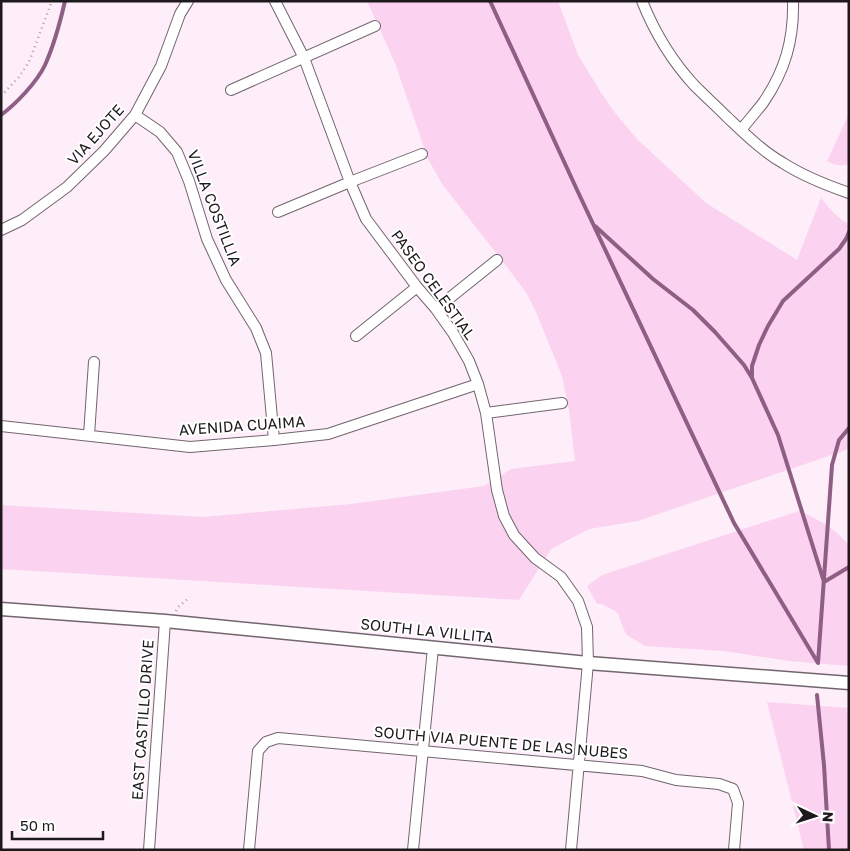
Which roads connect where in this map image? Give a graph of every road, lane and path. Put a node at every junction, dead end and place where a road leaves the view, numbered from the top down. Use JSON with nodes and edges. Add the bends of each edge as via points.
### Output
{"nodes":[{"id":1,"x":52,"y":1,"type":"edge"},
{"id":2,"x":188,"y":1,"type":"edge"},
{"id":3,"x":275,"y":1,"type":"edge"},
{"id":4,"x":642,"y":1,"type":"edge"},
{"id":5,"x":793,"y":1,"type":"edge"},
{"id":6,"x":375,"y":26,"type":"dead end"},
{"id":7,"x":304,"y":58,"type":"junction"},
{"id":8,"x":231,"y":90,"type":"dead end"},
{"id":9,"x":1,"y":96,"type":"edge"},
{"id":10,"x":135,"y":115,"type":"junction"},
{"id":11,"x":740,"y":130,"type":"junction"},
{"id":12,"x":422,"y":154,"type":"dead end"},
{"id":13,"x":350,"y":182,"type":"junction"},
{"id":14,"x":849,"y":193,"type":"edge"},
{"id":15,"x":278,"y":212,"type":"dead end"},
{"id":16,"x":1,"y":230,"type":"edge"},
{"id":17,"x":496,"y":260,"type":"dead end"},
{"id":18,"x":417,"y":287,"type":"junction"},
{"id":19,"x":436,"y":309,"type":"junction"},
{"id":20,"x":356,"y":336,"type":"dead end"},
{"id":21,"x":94,"y":362,"type":"dead end"},
{"id":22,"x":478,"y":384,"type":"junction"},
{"id":23,"x":562,"y":403,"type":"dead end"},
{"id":24,"x":486,"y":413,"type":"junction"},
{"id":25,"x":1,"y":426,"type":"edge"},
{"id":26,"x":89,"y":435,"type":"junction"},
{"id":27,"x":274,"y":440,"type":"junction"},
{"id":28,"x":190,"y":596,"type":"dead end"},
{"id":29,"x":1,"y":609,"type":"edge"},
{"id":30,"x":171,"y":622,"type":"junction"},
{"id":31,"x":433,"y":648,"type":"junction"},
{"id":32,"x":588,"y":663,"type":"junction"},
{"id":33,"x":849,"y":683,"type":"edge"},
{"id":34,"x":423,"y":751,"type":"junction"},
{"id":35,"x":579,"y":765,"type":"junction"},
{"id":36,"x":149,"y":850,"type":"edge"},
{"id":37,"x":249,"y":850,"type":"edge"},
{"id":38,"x":413,"y":850,"type":"edge"},
{"id":39,"x":571,"y":850,"type":"edge"},
{"id":40,"x":734,"y":850,"type":"edge"}],
"edges":[{"from":1,"to":9,"type":"path","via":[[29,62]]},
{"from":2,"to":10,"type":"street","name":"VIA EJOTE","via":[[161,66]]},
{"from":3,"to":7,"type":"street","name":"PASEO CELESTIAL"},
{"from":4,"to":11,"type":"street","via":[[676,63]]},
{"from":5,"to":11,"type":"street","via":[[791,38],[779,76],[763,103]]},
{"from":6,"to":7,"type":"street"},
{"from":7,"to":8,"type":"street"},
{"from":7,"to":13,"type":"street","name":"PASEO CELESTIAL"},
{"from":10,"to":16,"type":"street","name":"VIA EJOTE","via":[[67,187],[22,220]]},
{"from":10,"to":27,"type":"street","name":"VILLA COSTILLIA","via":[[160,132],[177,152],[207,239],[226,280],[256,328],[266,353]]},
{"from":11,"to":14,"type":"street","via":[[782,163]]},
{"from":12,"to":13,"type":"street"},
{"from":13,"to":15,"type":"street"},
{"from":13,"to":18,"type":"street","name":"PASEO CELESTIAL","via":[[366,219]]},
{"from":17,"to":19,"type":"street"},
{"from":18,"to":19,"type":"street","name":"PASEO CELESTIAL"},
{"from":18,"to":20,"type":"street"},
{"from":19,"to":22,"type":"street","name":"PASEO CELESTIAL","via":[[465,354]]},
{"from":21,"to":26,"type":"street"},
{"from":22,"to":24,"type":"street","name":"PASEO CELESTIAL"},
{"from":22,"to":27,"type":"street","name":"AVENIDA CUAIMA","via":[[328,434]]},
{"from":23,"to":24,"type":"street"},
{"from":24,"to":32,"type":"street","name":"PASEO CELESTIAL","via":[[504,516],[514,535],[535,558],[561,577],[578,601],[587,627]]},
{"from":25,"to":26,"type":"street","name":"AVENIDA CUAIMA"},
{"from":26,"to":27,"type":"street","name":"AVENIDA CUAIMA","via":[[190,447]]},
{"from":28,"to":30,"type":"path","via":[[176,609]]},
{"from":29,"to":30,"type":"street","name":"SOUTH LA VILLITA"},
{"from":30,"to":31,"type":"street","name":"SOUTH LA VILLITA"},
{"from":30,"to":36,"type":"street","name":"EAST CASTILLO DRIVE"},
{"from":31,"to":32,"type":"street","name":"SOUTH LA VILLITA"},
{"from":31,"to":34,"type":"street"},
{"from":32,"to":33,"type":"street","name":"SOUTH LA VILLITA"},
{"from":32,"to":35,"type":"street","name":"PASEO CELESTIAL"},
{"from":34,"to":35,"type":"street","name":"SOUTH VIA PUENTE DE LAS NUBES"},
{"from":34,"to":37,"type":"street","name":"SOUTH VIA PUENTE DE LAS NUBES","via":[[278,738],[266,742],[258,751]]},
{"from":34,"to":38,"type":"street"},
{"from":35,"to":39,"type":"street","name":"PASEO CELESTIAL"},
{"from":35,"to":40,"type":"street","name":"SOUTH VIA PUENTE DE LAS NUBES","via":[[642,771],[733,789],[738,804]]}]}
